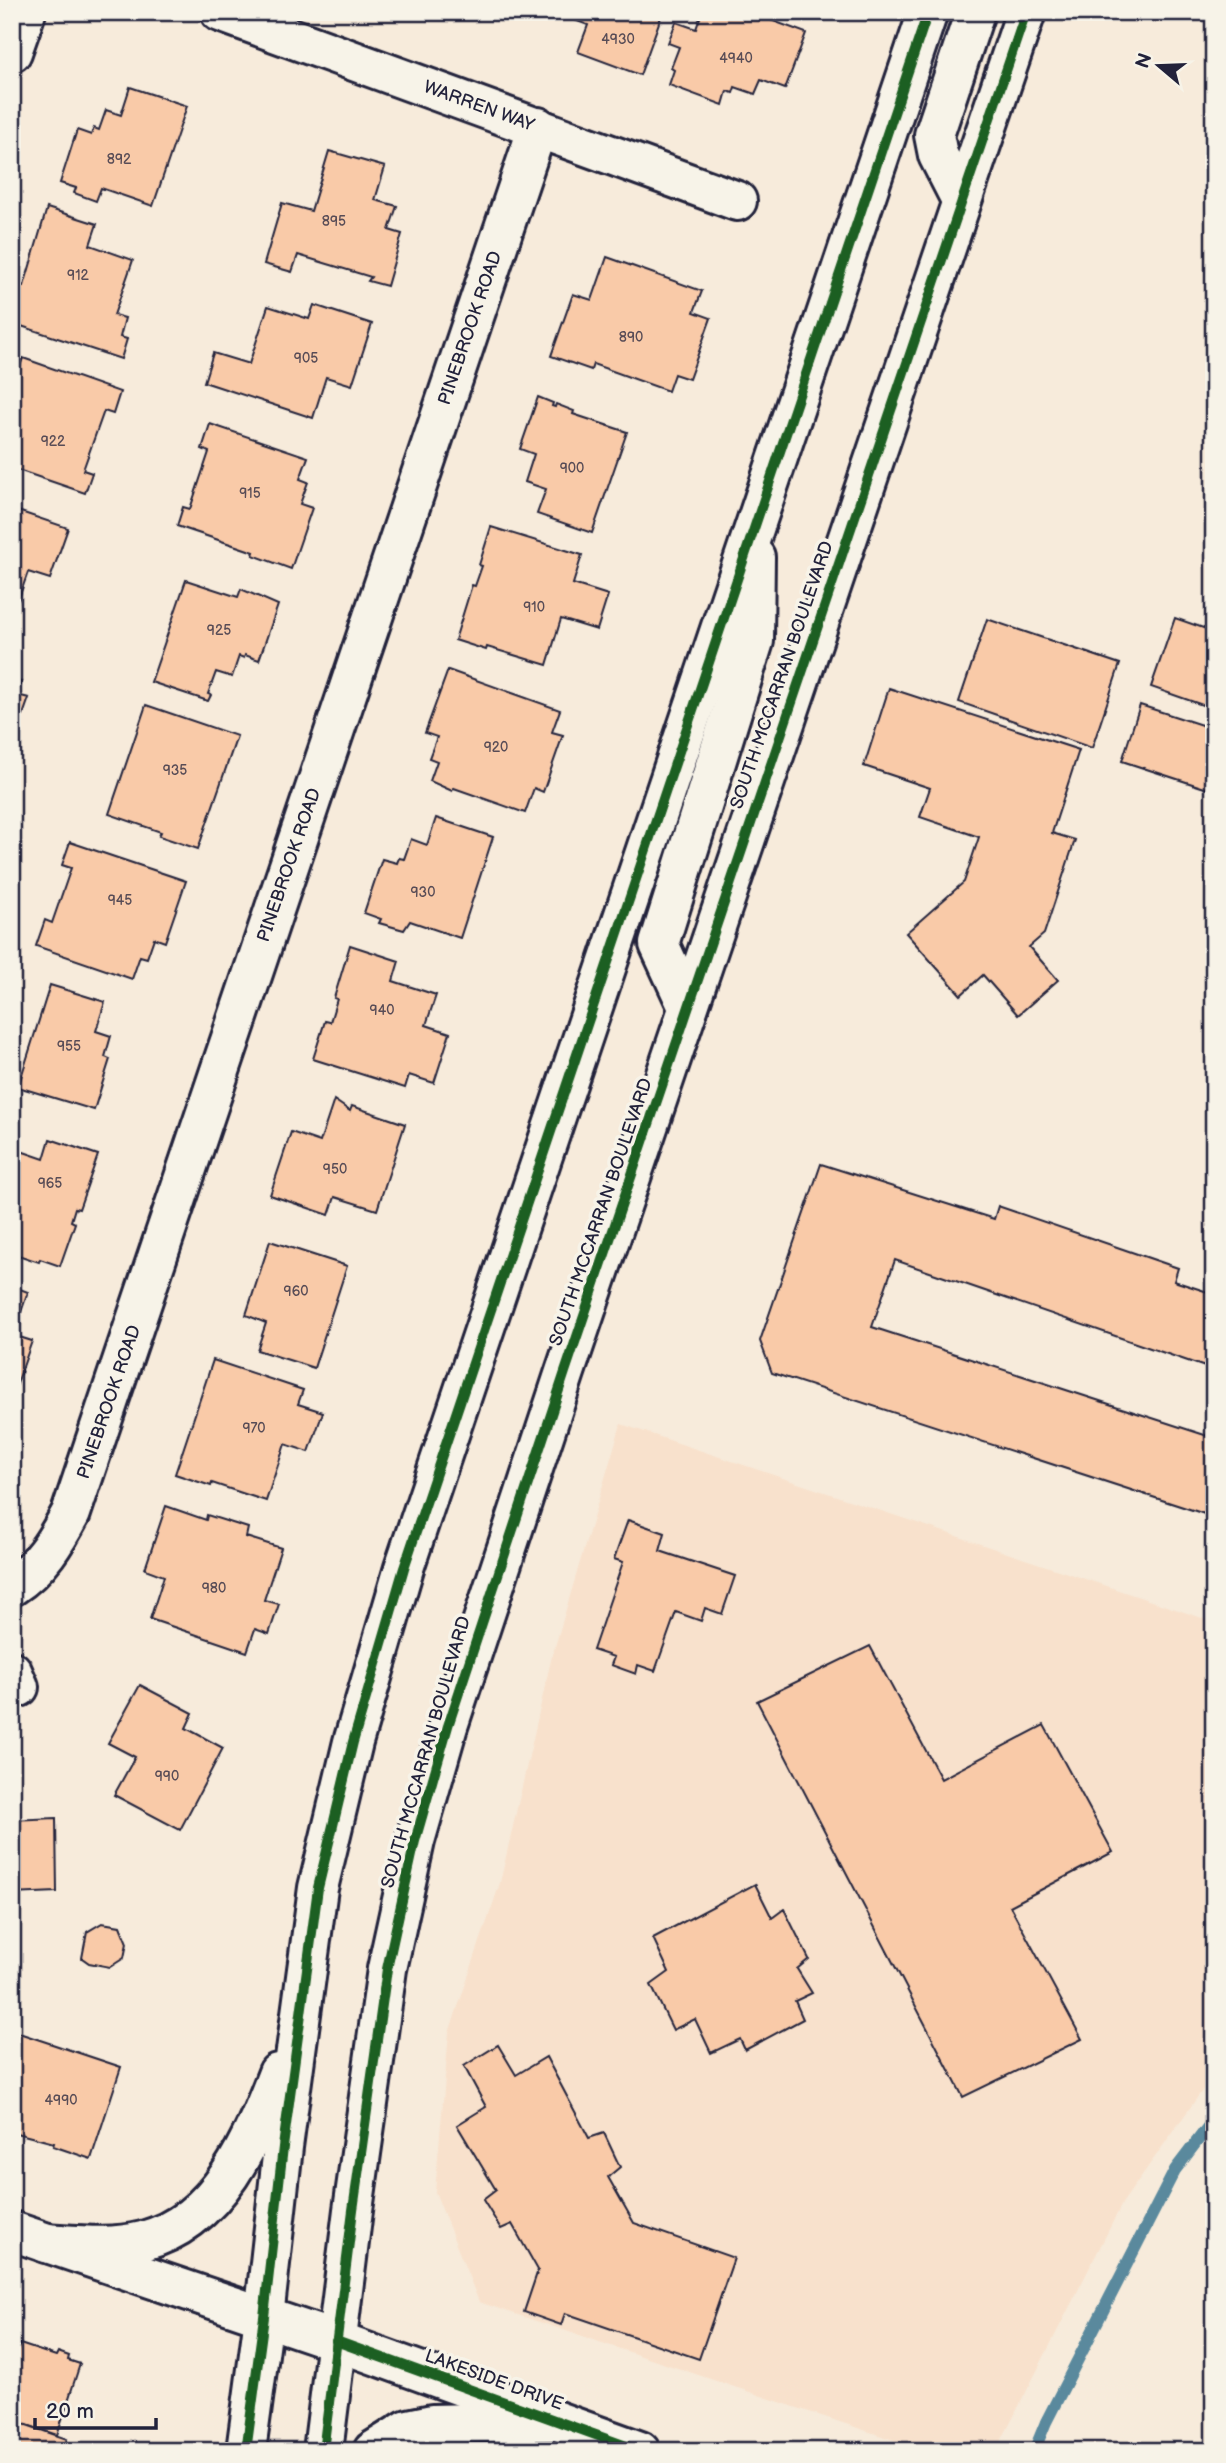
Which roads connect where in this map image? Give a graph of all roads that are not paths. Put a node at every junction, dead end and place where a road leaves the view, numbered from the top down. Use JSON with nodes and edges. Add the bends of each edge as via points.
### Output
{"nodes":[{"id":1,"x":26,"y":12,"type":"edge"},
{"id":2,"x":220,"y":12,"type":"edge"},
{"id":3,"x":928,"y":12,"type":"edge"},
{"id":4,"x":975,"y":12,"type":"edge"},
{"id":5,"x":1026,"y":12,"type":"edge"},
{"id":6,"x":12,"y":52,"type":"edge"},
{"id":7,"x":538,"y":127,"type":"junction"},
{"id":8,"x":961,"y":200,"type":"junction"},
{"id":9,"x":737,"y":201,"type":"dead end"},
{"id":10,"x":756,"y":520,"type":"junction"},
{"id":11,"x":688,"y":1007,"type":"junction"},
{"id":12,"x":12,"y":1586,"type":"edge"},
{"id":13,"x":301,"y":2015,"type":"junction"},
{"id":14,"x":29,"y":2237,"type":"edge"},
{"id":15,"x":264,"y":2317,"type":"junction"},
{"id":16,"x":336,"y":2341,"type":"junction"},
{"id":17,"x":556,"y":2421,"type":"junction"},
{"id":18,"x":246,"y":2451,"type":"edge"},
{"id":19,"x":323,"y":2451,"type":"edge"},
{"id":20,"x":373,"y":2451,"type":"edge"},
{"id":21,"x":640,"y":2451,"type":"edge"}],
"edges":[{"from":1,"to":6,"type":"main road"},
{"from":2,"to":7,"type":"main road","name":"WARREN WAY"},
{"from":3,"to":10,"type":"main road"},
{"from":4,"to":8,"type":"main road","via":[[934,135],[938,155]]},
{"from":5,"to":8,"type":"main road","name":"SOUTH MCCARRAN BOULEVARD"},
{"from":7,"to":9,"type":"main road","name":"WARREN WAY"},
{"from":7,"to":12,"type":"main road","name":"PINEBROOK ROAD","via":[[71,1513],[50,1550]]},
{"from":8,"to":11,"type":"main road","name":"SOUTH MCCARRAN BOULEVARD"},
{"from":10,"to":11,"type":"main road","via":[[754,641],[659,944]]},
{"from":10,"to":13,"type":"main road","via":[[404,1568],[353,1742],[321,1875]]},
{"from":11,"to":16,"type":"main road","name":"SOUTH MCCARRAN BOULEVARD","via":[[480,1625],[415,1841],[387,1969]]},
{"from":13,"to":14,"type":"main road","via":[[232,2174],[177,2227],[143,2241],[108,2246]]},
{"from":13,"to":15,"type":"main road"},
{"from":14,"to":15,"type":"main road","name":"LAKESIDE DRIVE"},
{"from":15,"to":16,"type":"main road","name":"LAKESIDE DRIVE"},
{"from":15,"to":18,"type":"main road"},
{"from":16,"to":17,"type":"main road","name":"LAKESIDE DRIVE"},
{"from":16,"to":19,"type":"main road","name":"SOUTH MCCARRAN BOULEVARD"},
{"from":17,"to":20,"type":"main road","via":[[432,2424],[408,2429]]},
{"from":17,"to":21,"type":"main road","name":"LAKESIDE DRIVE"}]}
